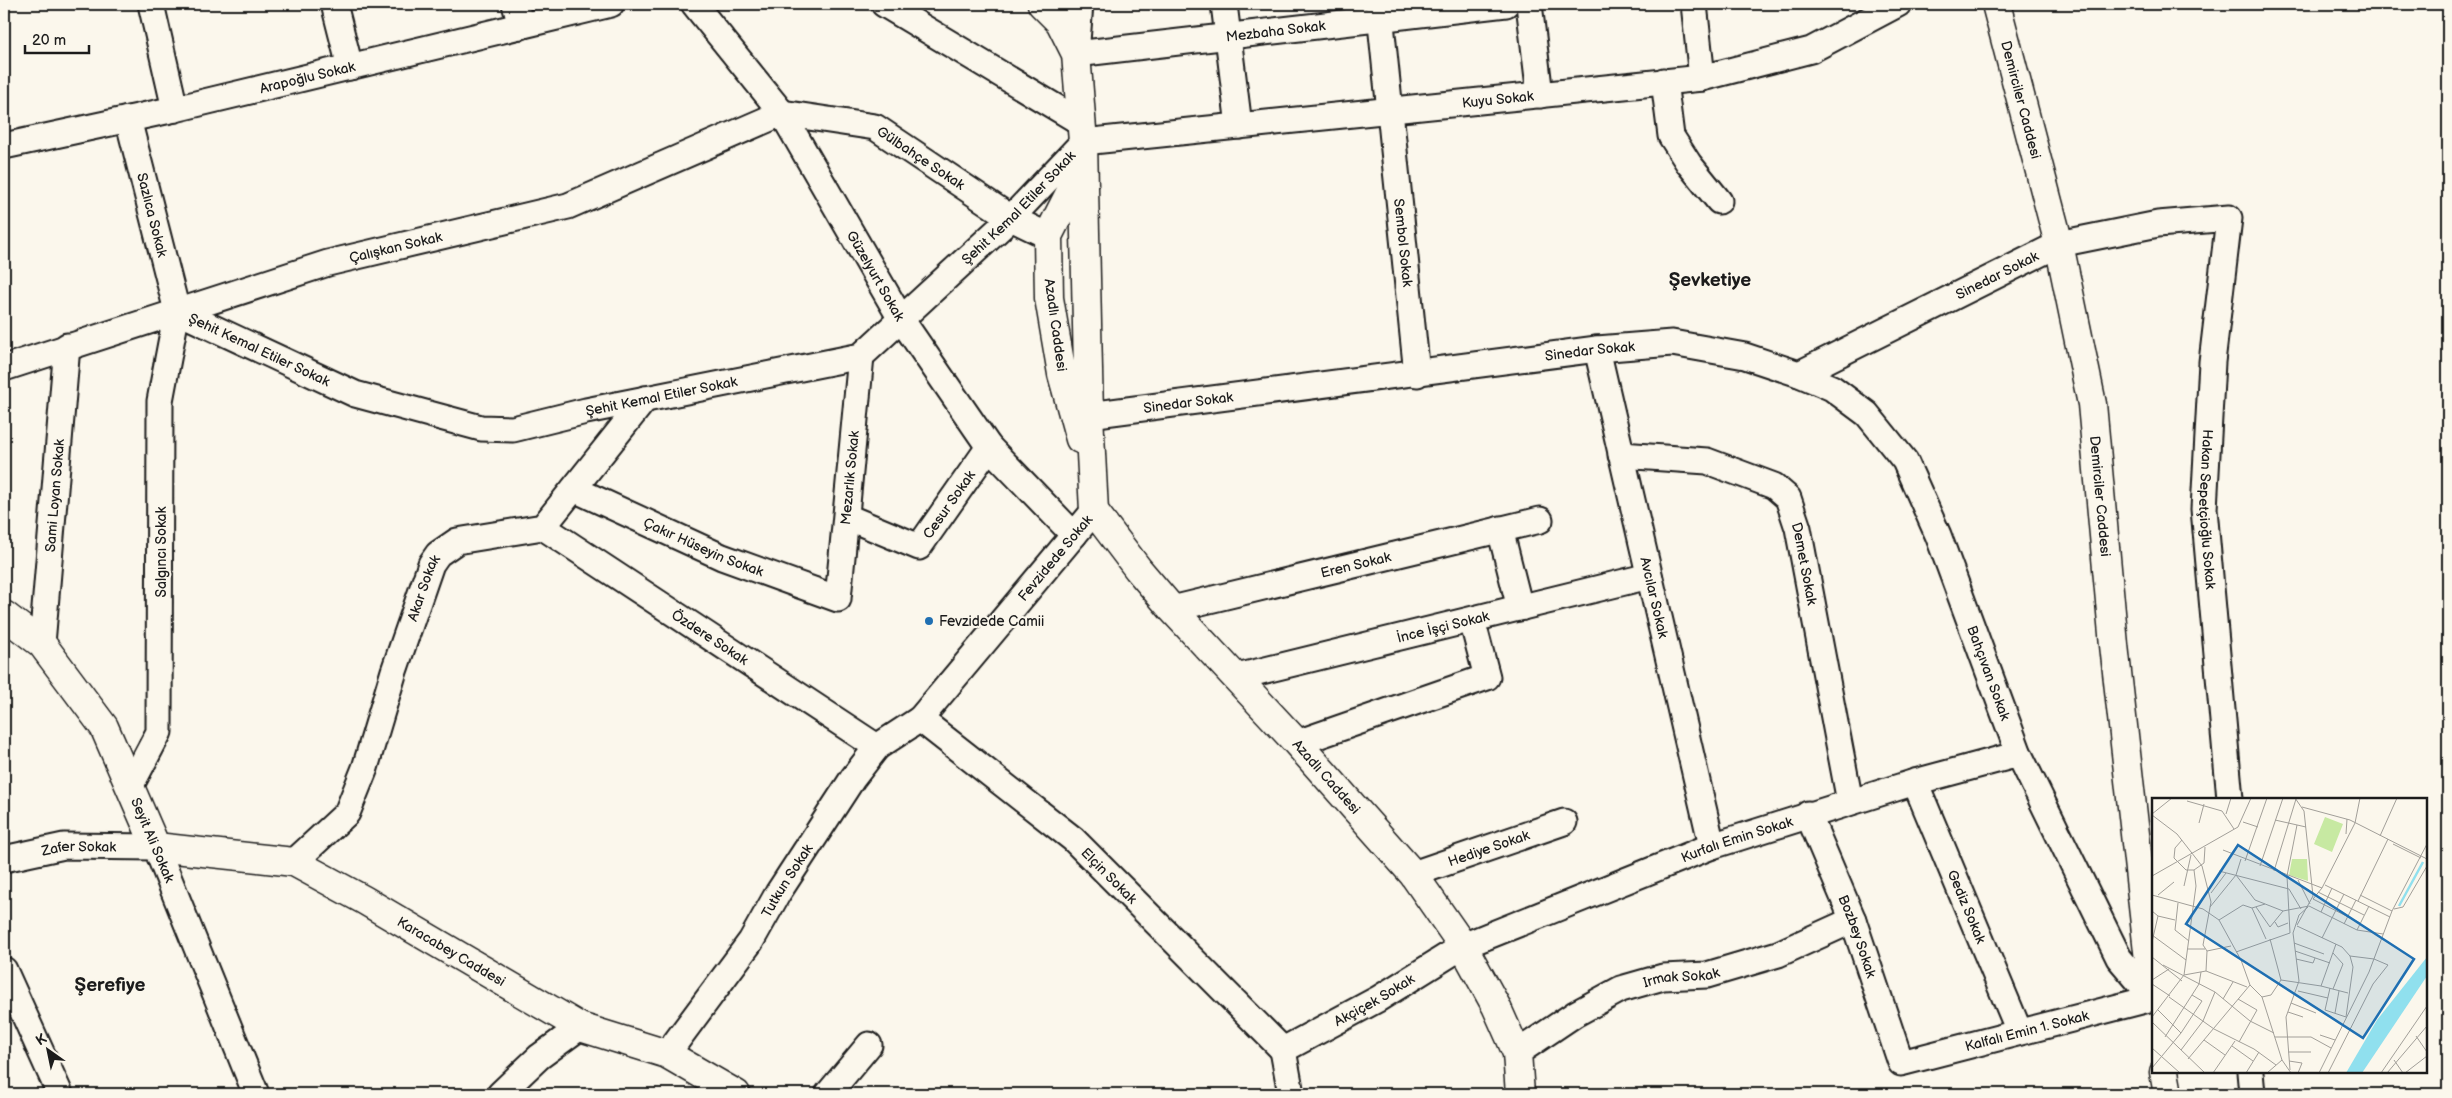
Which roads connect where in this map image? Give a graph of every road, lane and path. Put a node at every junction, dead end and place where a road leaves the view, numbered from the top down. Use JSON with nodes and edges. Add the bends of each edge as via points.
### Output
{"nodes":[{"id":1,"x":151,"y":4,"type":"edge"},
{"id":2,"x":334,"y":4,"type":"edge"},
{"id":3,"x":611,"y":4,"type":"edge"},
{"id":4,"x":694,"y":4,"type":"edge"},
{"id":5,"x":884,"y":4,"type":"edge"},
{"id":6,"x":1042,"y":4,"type":"edge"},
{"id":7,"x":1080,"y":4,"type":"edge"},
{"id":8,"x":1224,"y":4,"type":"edge"},
{"id":9,"x":1506,"y":4,"type":"edge"},
{"id":10,"x":1529,"y":4,"type":"edge"},
{"id":11,"x":1694,"y":4,"type":"edge"},
{"id":12,"x":1898,"y":4,"type":"edge"},
{"id":13,"x":1996,"y":4,"type":"edge"},
{"id":14,"x":1380,"y":11,"type":"edge"},
{"id":15,"x":518,"y":15,"type":"edge"},
{"id":16,"x":1228,"y":36,"type":"junction"},
{"id":17,"x":1076,"y":54,"type":"junction"},
{"id":18,"x":350,"y":67,"type":"junction"},
{"id":19,"x":1702,"y":78,"type":"junction"},
{"id":20,"x":1664,"y":82,"type":"junction"},
{"id":21,"x":1540,"y":95,"type":"junction"},
{"id":22,"x":175,"y":109,"type":"junction"},
{"id":23,"x":1392,"y":111,"type":"junction"},
{"id":24,"x":782,"y":113,"type":"junction"},
{"id":25,"x":128,"y":119,"type":"junction"},
{"id":26,"x":1239,"y":126,"type":"junction"},
{"id":27,"x":1083,"y":144,"type":"junction"},
{"id":28,"x":4,"y":146,"type":"edge"},
{"id":29,"x":1719,"y":201,"type":"dead end"},
{"id":30,"x":1011,"y":218,"type":"junction"},
{"id":31,"x":2229,"y":218,"type":"joint"},
{"id":32,"x":1048,"y":236,"type":"junction"},
{"id":33,"x":2059,"y":244,"type":"junction"},
{"id":34,"x":177,"y":311,"type":"junction"},
{"id":35,"x":902,"y":319,"type":"junction"},
{"id":36,"x":67,"y":346,"type":"junction"},
{"id":37,"x":1597,"y":349,"type":"junction"},
{"id":38,"x":861,"y":356,"type":"junction"},
{"id":39,"x":4,"y":368,"type":"edge"},
{"id":40,"x":1417,"y":374,"type":"junction"},
{"id":41,"x":1799,"y":374,"type":"junction"},
{"id":42,"x":645,"y":399,"type":"junction"},
{"id":43,"x":1089,"y":416,"type":"junction"},
{"id":44,"x":989,"y":447,"type":"junction"},
{"id":45,"x":1622,"y":455,"type":"junction"},
{"id":46,"x":574,"y":489,"type":"junction"},
{"id":47,"x":1094,"y":499,"type":"junction"},
{"id":48,"x":847,"y":517,"type":"junction"},
{"id":49,"x":1540,"y":520,"type":"dead end"},
{"id":50,"x":543,"y":527,"type":"junction"},
{"id":51,"x":1500,"y":529,"type":"junction"},
{"id":52,"x":1074,"y":535,"type":"junction"},
{"id":53,"x":1650,"y":576,"type":"junction"},
{"id":54,"x":838,"y":599,"type":"joint"},
{"id":55,"x":1520,"y":608,"type":"junction"},
{"id":56,"x":1172,"y":609,"type":"junction"},
{"id":57,"x":4,"y":614,"type":"edge"},
{"id":58,"x":1472,"y":620,"type":"junction"},
{"id":59,"x":42,"y":644,"type":"junction"},
{"id":60,"x":1237,"y":678,"type":"junction"},
{"id":61,"x":920,"y":719,"type":"junction"},
{"id":62,"x":1297,"y":743,"type":"junction"},
{"id":63,"x":877,"y":747,"type":"junction"},
{"id":64,"x":2019,"y":754,"type":"junction"},
{"id":65,"x":1915,"y":782,"type":"junction"},
{"id":66,"x":130,"y":787,"type":"junction"},
{"id":67,"x":2230,"y":798,"type":"edge"},
{"id":68,"x":1850,"y":802,"type":"junction"},
{"id":69,"x":1808,"y":814,"type":"junction"},
{"id":70,"x":1564,"y":822,"type":"dead end"},
{"id":71,"x":156,"y":846,"type":"junction"},
{"id":72,"x":1712,"y":846,"type":"junction"},
{"id":73,"x":4,"y":860,"type":"edge"},
{"id":74,"x":294,"y":862,"type":"junction"},
{"id":75,"x":1413,"y":874,"type":"junction"},
{"id":76,"x":1853,"y":920,"type":"junction"},
{"id":77,"x":1463,"y":946,"type":"junction"},
{"id":78,"x":4,"y":970,"type":"edge"},
{"id":79,"x":2152,"y":988,"type":"edge"},
{"id":80,"x":2152,"y":996,"type":"edge"},
{"id":81,"x":2152,"y":997,"type":"edge"},
{"id":82,"x":580,"y":1027,"type":"junction"},
{"id":83,"x":2019,"y":1031,"type":"junction"},
{"id":84,"x":868,"y":1045,"type":"dead end"},
{"id":85,"x":1283,"y":1050,"type":"junction"},
{"id":86,"x":1517,"y":1053,"type":"junction"},
{"id":87,"x":667,"y":1054,"type":"junction"},
{"id":88,"x":1901,"y":1062,"type":"joint"},
{"id":89,"x":2164,"y":1073,"type":"edge"},
{"id":90,"x":2250,"y":1073,"type":"edge"},
{"id":91,"x":60,"y":1094,"type":"edge"},
{"id":92,"x":256,"y":1094,"type":"edge"},
{"id":93,"x":500,"y":1094,"type":"edge"},
{"id":94,"x":736,"y":1094,"type":"edge"},
{"id":95,"x":828,"y":1094,"type":"edge"},
{"id":96,"x":1291,"y":1094,"type":"edge"},
{"id":97,"x":1520,"y":1094,"type":"edge"},
{"id":98,"x":2168,"y":1094,"type":"edge"},
{"id":99,"x":2252,"y":1094,"type":"edge"}],
"edges":[{"from":1,"to":22,"type":"street"},
{"from":2,"to":18,"type":"street"},
{"from":3,"to":15,"type":"street","name":"Arapoğlu Sokak"},
{"from":4,"to":24,"type":"street","name":"Güzelyurt Sokak"},
{"from":5,"to":27,"type":"street"},
{"from":6,"to":17,"type":"street","name":"Azadlı Caddesi","via":[[1060,22]]},
{"from":7,"to":17,"type":"street"},
{"from":8,"to":16,"type":"street"},
{"from":9,"to":14,"type":"street","name":"Mezbaha Sokak"},
{"from":10,"to":21,"type":"street"},
{"from":11,"to":19,"type":"street"},
{"from":12,"to":19,"type":"street","name":"Kuyu Sokak","via":[[1810,50]]},
{"from":13,"to":33,"type":"street","name":"Demirciler Caddesi"},
{"from":14,"to":16,"type":"street","name":"Mezbaha Sokak"},
{"from":14,"to":23,"type":"street","name":"Sembol Sokak"},
{"from":15,"to":18,"type":"street","name":"Arapoğlu Sokak"},
{"from":16,"to":17,"type":"street","name":"Mezbaha Sokak"},
{"from":16,"to":26,"type":"street"},
{"from":17,"to":27,"type":"street","name":"Azadlı Caddesi"},
{"from":18,"to":22,"type":"street","name":"Arapoğlu Sokak"},
{"from":19,"to":20,"type":"street","name":"Kuyu Sokak"},
{"from":20,"to":21,"type":"street","name":"Kuyu Sokak"},
{"from":20,"to":29,"type":"street","via":[[1671,136]]},
{"from":21,"to":23,"type":"street","name":"Kuyu Sokak"},
{"from":22,"to":25,"type":"street","name":"Arapoğlu Sokak"},
{"from":23,"to":26,"type":"street","name":"Kuyu Sokak"},
{"from":23,"to":40,"type":"street","name":"Sembol Sokak"},
{"from":24,"to":30,"type":"street","name":"Gülbahçe Sokak","via":[[875,127]]},
{"from":24,"to":34,"type":"street","name":"Çalışkan Sokak","via":[[568,206],[328,263]]},
{"from":24,"to":35,"type":"street","name":"Güzelyurt Sokak"},
{"from":25,"to":28,"type":"street","name":"Arapoğlu Sokak"},
{"from":25,"to":34,"type":"street","name":"Sazlıca Sokak"},
{"from":26,"to":27,"type":"street","name":"Kuyu Sokak"},
{"from":27,"to":30,"type":"street","name":"Şehit Kemal Etiler Sokak"},
{"from":27,"to":32,"type":"street","name":"Azadlı Caddesi"},
{"from":27,"to":43,"type":"street","name":"Azadlı Caddesi"},
{"from":30,"to":32,"type":"street","name":"Gülbahçe Sokak"},
{"from":30,"to":35,"type":"street","name":"Şehit Kemal Etiler Sokak"},
{"from":31,"to":33,"type":"street","name":"Sinedar Sokak","via":[[2158,224]]},
{"from":31,"to":67,"type":"street","name":"Hakan Sepetçioğlu Sokak","via":[[2212,362],[2204,509]]},
{"from":32,"to":47,"type":"street","name":"Azadlı Caddesi","via":[[1049,298],[1062,374]]},
{"from":33,"to":41,"type":"street","name":"Sinedar Sokak"},
{"from":33,"to":79,"type":"street","name":"Demirciler Caddesi","via":[[2092,404],[2114,645]]},
{"from":34,"to":36,"type":"street","name":"Çalışkan Sokak"},
{"from":34,"to":42,"type":"street","name":"Şehit Kemal Etiler Sokak","via":[[355,394],[480,428],[513,429]]},
{"from":34,"to":66,"type":"street","name":"Salgıncı Sokak","via":[[160,401],[159,732]]},
{"from":35,"to":38,"type":"street","name":"Şehit Kemal Etiler Sokak"},
{"from":35,"to":44,"type":"street","name":"Güzelyurt Sokak"},
{"from":36,"to":39,"type":"street","name":"Çalışkan Sokak"},
{"from":36,"to":59,"type":"street","name":"Sami Loyan Sokak"},
{"from":37,"to":40,"type":"street","name":"Sinedar Sokak"},
{"from":37,"to":41,"type":"street","name":"Sinedar Sokak","via":[[1672,342],[1745,356]]},
{"from":37,"to":45,"type":"street","name":"Avcılar Sokak"},
{"from":38,"to":42,"type":"street","name":"Şehit Kemal Etiler Sokak"},
{"from":38,"to":48,"type":"street","name":"Mezarlık Sokak"},
{"from":40,"to":43,"type":"street","name":"Sinedar Sokak"},
{"from":41,"to":64,"type":"street","name":"Bahçıvan Sokak","via":[[1832,388],[1867,414],[1905,462],[1938,535]]},
{"from":42,"to":46,"type":"street"},
{"from":43,"to":47,"type":"street","name":"Azadlı Caddesi"},
{"from":44,"to":48,"type":"street","name":"Cesur Sokak","via":[[919,547]]},
{"from":44,"to":52,"type":"street","name":"Güzelyurt Sokak"},
{"from":45,"to":53,"type":"street","name":"Avcılar Sokak"},
{"from":45,"to":68,"type":"street","name":"Demet Sokak","via":[[1707,461],[1774,486],[1788,498],[1798,528]]},
{"from":46,"to":50,"type":"street"},
{"from":46,"to":54,"type":"street","name":"Çakır Hüseyin Sokak","via":[[722,557]]},
{"from":47,"to":52,"type":"street","name":"Fevzidede Sokak"},
{"from":47,"to":56,"type":"street","name":"Azadlı Caddesi","via":[[1138,569]]},
{"from":48,"to":54,"type":"street","name":"Mezarlık Sokak"},
{"from":49,"to":51,"type":"street","name":"Eren Sokak"},
{"from":50,"to":63,"type":"street","name":"Özdere Sokak"},
{"from":50,"to":74,"type":"street","name":"Akar Sokak","via":[[456,541],[438,554],[431,564],[365,768],[347,813]]},
{"from":51,"to":55,"type":"street"},
{"from":51,"to":56,"type":"street","name":"Eren Sokak"},
{"from":52,"to":61,"type":"street","name":"Fevzidede Sokak"},
{"from":53,"to":55,"type":"street","name":"İnce İşçi Sokak"},
{"from":53,"to":72,"type":"street","name":"Avcılar Sokak"},
{"from":55,"to":58,"type":"street","name":"İnce İşçi Sokak"},
{"from":56,"to":60,"type":"street","name":"Azadlı Caddesi"},
{"from":57,"to":59,"type":"street","name":"Seyit Ali Sokak"},
{"from":58,"to":60,"type":"street","name":"İnce İşçi Sokak"},
{"from":58,"to":62,"type":"street","via":[[1488,677]]},
{"from":59,"to":66,"type":"street","name":"Seyit Ali Sokak","via":[[104,727]]},
{"from":60,"to":62,"type":"street","name":"Azadlı Caddesi"},
{"from":61,"to":63,"type":"street","name":"Tutkun Sokak"},
{"from":61,"to":85,"type":"street","name":"Elçin Sokak","via":[[1073,839]]},
{"from":62,"to":75,"type":"street","name":"Azadlı Caddesi"},
{"from":63,"to":87,"type":"street","name":"Tutkun Sokak","via":[[853,778],[751,940]]},
{"from":64,"to":65,"type":"street","name":"Kurfalı Emin Sokak"},
{"from":64,"to":80,"type":"street","name":"Bahçıvan Sokak","via":[[2119,958]]},
{"from":65,"to":68,"type":"street","name":"Kurfalı Emin Sokak"},
{"from":65,"to":83,"type":"street","name":"Gediz Sokak"},
{"from":66,"to":71,"type":"street","name":"Seyit Ali Sokak"},
{"from":68,"to":69,"type":"street","name":"Kurfalı Emin Sokak"},
{"from":69,"to":72,"type":"street","name":"Kurfalı Emin Sokak"},
{"from":69,"to":76,"type":"street","name":"Bozbey Sokak"},
{"from":70,"to":75,"type":"street","name":"Hediye Sokak"},
{"from":71,"to":73,"type":"street","name":"Zafer Sokak","via":[[64,846]]},
{"from":71,"to":74,"type":"street","name":"Karacabey Caddesi"},
{"from":71,"to":92,"type":"street","name":"Seyit Ali Sokak"},
{"from":72,"to":77,"type":"street","name":"Kurfalı Emin Sokak"},
{"from":74,"to":82,"type":"street","name":"Karacabey Caddesi"},
{"from":75,"to":77,"type":"street","name":"Azadlı Caddesi"},
{"from":76,"to":86,"type":"street","name":"Irmak Sokak","via":[[1778,954],[1707,975],[1664,978],[1621,989],[1575,1014]]},
{"from":76,"to":88,"type":"street","name":"Bozbey Sokak"},
{"from":77,"to":85,"type":"street","name":"Akçiçek Sokak","via":[[1378,999]]},
{"from":77,"to":86,"type":"street","name":"Azadlı Caddesi"},
{"from":78,"to":91,"type":"street"},
{"from":81,"to":83,"type":"street","name":"Kalfalı Emin 1. Sokak"},
{"from":82,"to":87,"type":"street","name":"Karacabey Caddesi"},
{"from":82,"to":93,"type":"street","via":[[539,1057]]},
{"from":83,"to":88,"type":"street","name":"Kalfalı Emin 1. Sokak"},
{"from":84,"to":95,"type":"street"},
{"from":85,"to":96,"type":"street"},
{"from":86,"to":97,"type":"street","name":"Azadlı Caddesi"},
{"from":87,"to":94,"type":"street","name":"Karacabey Caddesi"},
{"from":89,"to":98,"type":"street"},
{"from":90,"to":99,"type":"street"}]}
